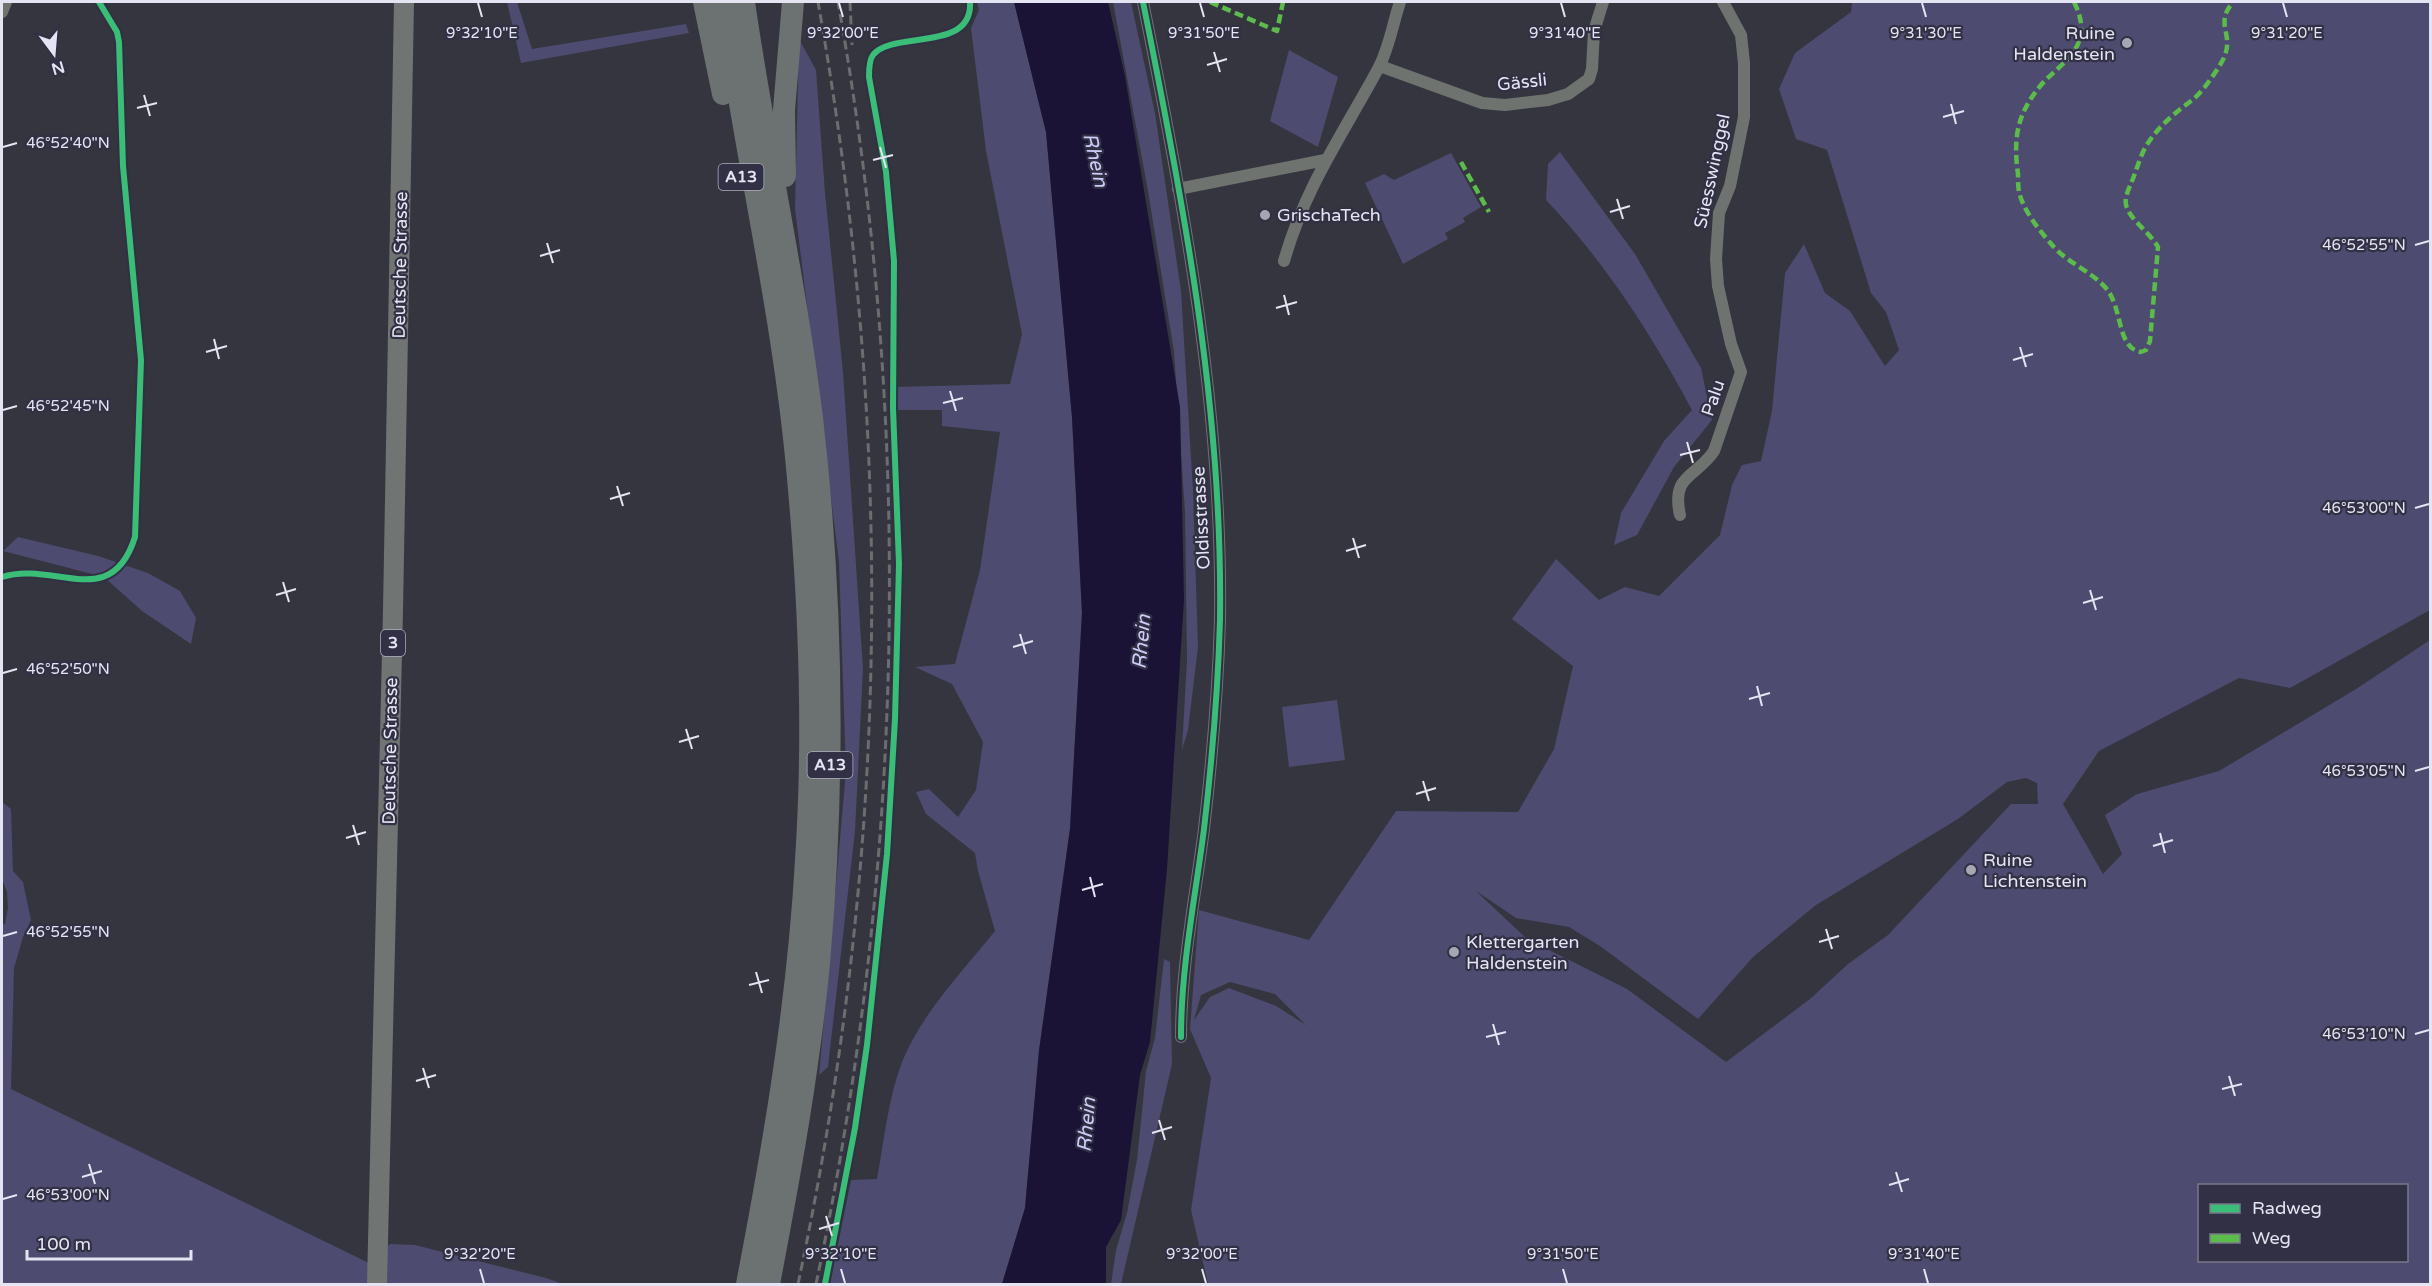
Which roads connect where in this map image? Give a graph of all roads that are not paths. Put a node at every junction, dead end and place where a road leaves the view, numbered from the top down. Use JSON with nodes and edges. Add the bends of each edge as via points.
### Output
{"nodes":[{"id":1,"x":6,"y":2,"type":"edge"},
{"id":2,"x":405,"y":2,"type":"edge"},
{"id":3,"x":704,"y":2,"type":"edge"},
{"id":4,"x":723,"y":2,"type":"edge"},
{"id":5,"x":744,"y":2,"type":"edge"},
{"id":6,"x":793,"y":2,"type":"edge"},
{"id":7,"x":1143,"y":2,"type":"edge"},
{"id":8,"x":1400,"y":2,"type":"edge"},
{"id":9,"x":1603,"y":2,"type":"edge"},
{"id":10,"x":1723,"y":2,"type":"edge"},
{"id":11,"x":2,"y":12,"type":"edge"},
{"id":12,"x":1380,"y":66,"type":"junction"},
{"id":13,"x":1325,"y":160,"type":"junction"},
{"id":14,"x":1178,"y":189,"type":"junction"},
{"id":15,"x":1284,"y":261,"type":"dead end"},
{"id":16,"x":1717,"y":281,"type":"joint"},
{"id":17,"x":797,"y":314,"type":"junction"},
{"id":18,"x":783,"y":351,"type":"junction"},
{"id":19,"x":1680,"y":515,"type":"dead end"},
{"id":20,"x":1180,"y":1037,"type":"dead end"},
{"id":21,"x":377,"y":1284,"type":"edge"},
{"id":22,"x":747,"y":1284,"type":"edge"},
{"id":23,"x":769,"y":1284,"type":"edge"}],
"edges":[{"from":1,"to":11,"type":"street"},
{"from":2,"to":21,"type":"main road","name":"Deutsche Strasse","number":"3"},
{"from":3,"to":18,"type":"highway","number":"A13","via":[[759,266]]},
{"from":4,"to":18,"type":"highway","number":"A13"},
{"from":5,"to":17,"type":"highway","number":"A13"},
{"from":6,"to":17,"type":"highway","number":"A13","via":[[783,132],[796,250]]},
{"from":7,"to":14,"type":"street","name":"Oldisstrasse"},
{"from":8,"to":12,"type":"street"},
{"from":9,"to":12,"type":"street","name":"Gässli","via":[[1594,30],[1593,69],[1588,79],[1568,94],[1548,100],[1505,105],[1482,103]]},
{"from":10,"to":16,"type":"street","name":"Süesswinggel","via":[[1741,35],[1744,117],[1730,186],[1719,213]]},
{"from":12,"to":13,"type":"street"},
{"from":13,"to":14,"type":"street"},
{"from":13,"to":15,"type":"street","via":[[1294,224]]},
{"from":14,"to":20,"type":"street","name":"Oldisstrasse","via":[[1196,286],[1206,376],[1220,615],[1214,730],[1181,994]]},
{"from":16,"to":19,"type":"street","name":"Palu","via":[[1740,379],[1714,451],[1680,488]]},
{"from":17,"to":23,"type":"highway","number":"A13","via":[[812,418],[827,594],[831,751],[818,967],[799,1110]]},
{"from":18,"to":22,"type":"highway","number":"A13","via":[[801,514],[809,684],[809,804],[804,899],[780,1106]]}]}
